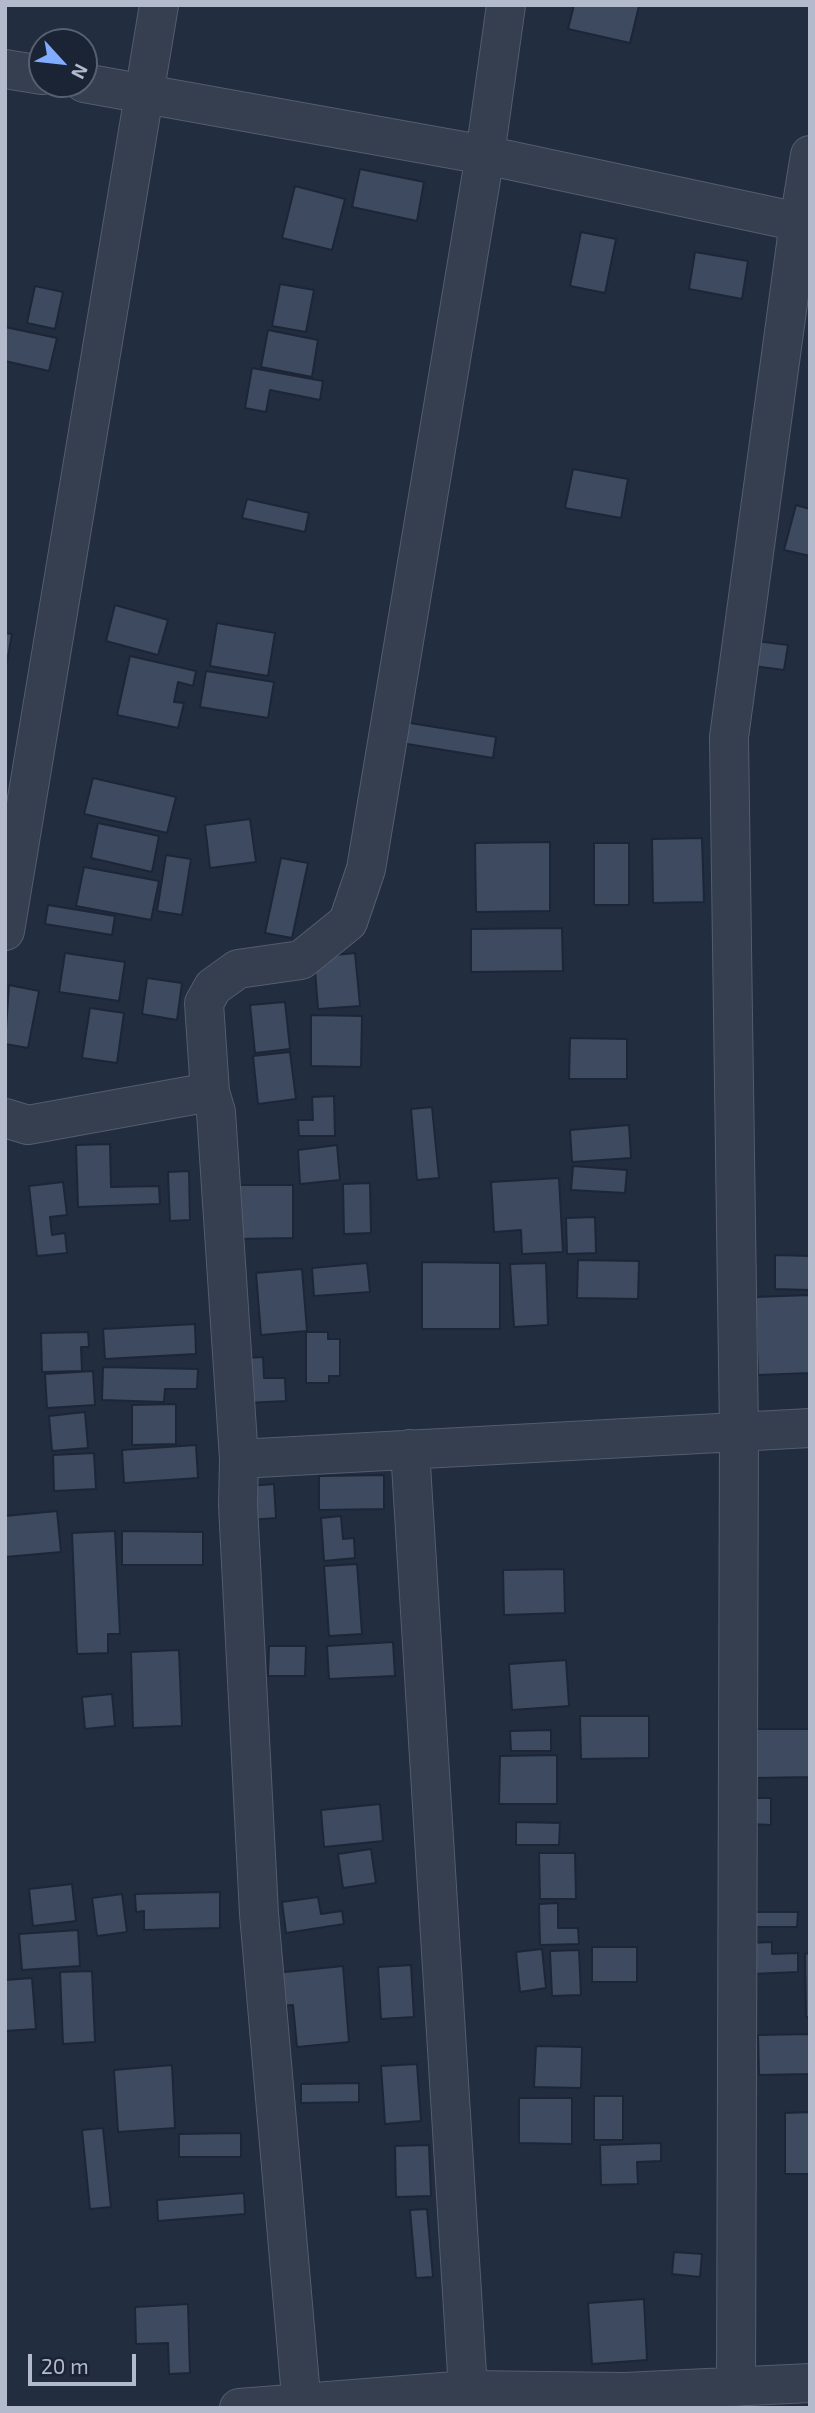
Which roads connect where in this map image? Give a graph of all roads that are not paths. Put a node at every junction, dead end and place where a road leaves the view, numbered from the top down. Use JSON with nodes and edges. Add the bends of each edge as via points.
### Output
{"nodes":[{"id":1,"x":159,"y":5,"type":"edge"},
{"id":2,"x":506,"y":5,"type":"edge"},
{"id":3,"x":5,"y":69,"type":"edge"},
{"id":4,"x":28,"y":73,"type":"edge"},
{"id":5,"x":98,"y":85,"type":"edge"},
{"id":6,"x":144,"y":93,"type":"junction"},
{"id":7,"x":485,"y":155,"type":"junction"},
{"id":8,"x":810,"y":155,"type":"edge"},
{"id":9,"x":804,"y":223,"type":"edge"},
{"id":10,"x":5,"y":931,"type":"edge"},
{"id":11,"x":210,"y":1092,"type":"junction"},
{"id":12,"x":5,"y":1118,"type":"edge"},
{"id":13,"x":810,"y":1428,"type":"edge"},
{"id":14,"x":739,"y":1432,"type":"junction"},
{"id":15,"x":410,"y":1450,"type":"junction"},
{"id":16,"x":239,"y":1459,"type":"junction"},
{"id":17,"x":810,"y":2383,"type":"edge"},
{"id":18,"x":736,"y":2387,"type":"junction"},
{"id":19,"x":468,"y":2390,"type":"junction"},
{"id":20,"x":625,"y":2400,"type":"edge"},
{"id":21,"x":302,"y":2406,"type":"edge"},
{"id":22,"x":239,"y":2408,"type":"edge"}],
"edges":[{"from":1,"to":6,"type":"street"},
{"from":2,"to":7,"type":"street"},
{"from":3,"to":4,"type":"street"},
{"from":5,"to":6,"type":"street"},
{"from":6,"to":7,"type":"street"},
{"from":6,"to":10,"type":"street"},
{"from":7,"to":9,"type":"street"},
{"from":7,"to":11,"type":"street","via":[[366,869],[348,922],[301,960],[238,968],[214,987],[204,1003]]},
{"from":8,"to":9,"type":"street"},
{"from":9,"to":14,"type":"street","via":[[729,737]]},
{"from":11,"to":12,"type":"street","via":[[28,1125]]},
{"from":11,"to":16,"type":"street","via":[[216,1112]]},
{"from":13,"to":14,"type":"street"},
{"from":14,"to":15,"type":"street"},
{"from":14,"to":18,"type":"street"},
{"from":15,"to":16,"type":"street"},
{"from":15,"to":19,"type":"street"},
{"from":16,"to":21,"type":"street","via":[[259,1914]]},
{"from":17,"to":18,"type":"street"},
{"from":18,"to":20,"type":"street"},
{"from":19,"to":20,"type":"street"},
{"from":19,"to":21,"type":"street"},
{"from":21,"to":22,"type":"street"}]}
